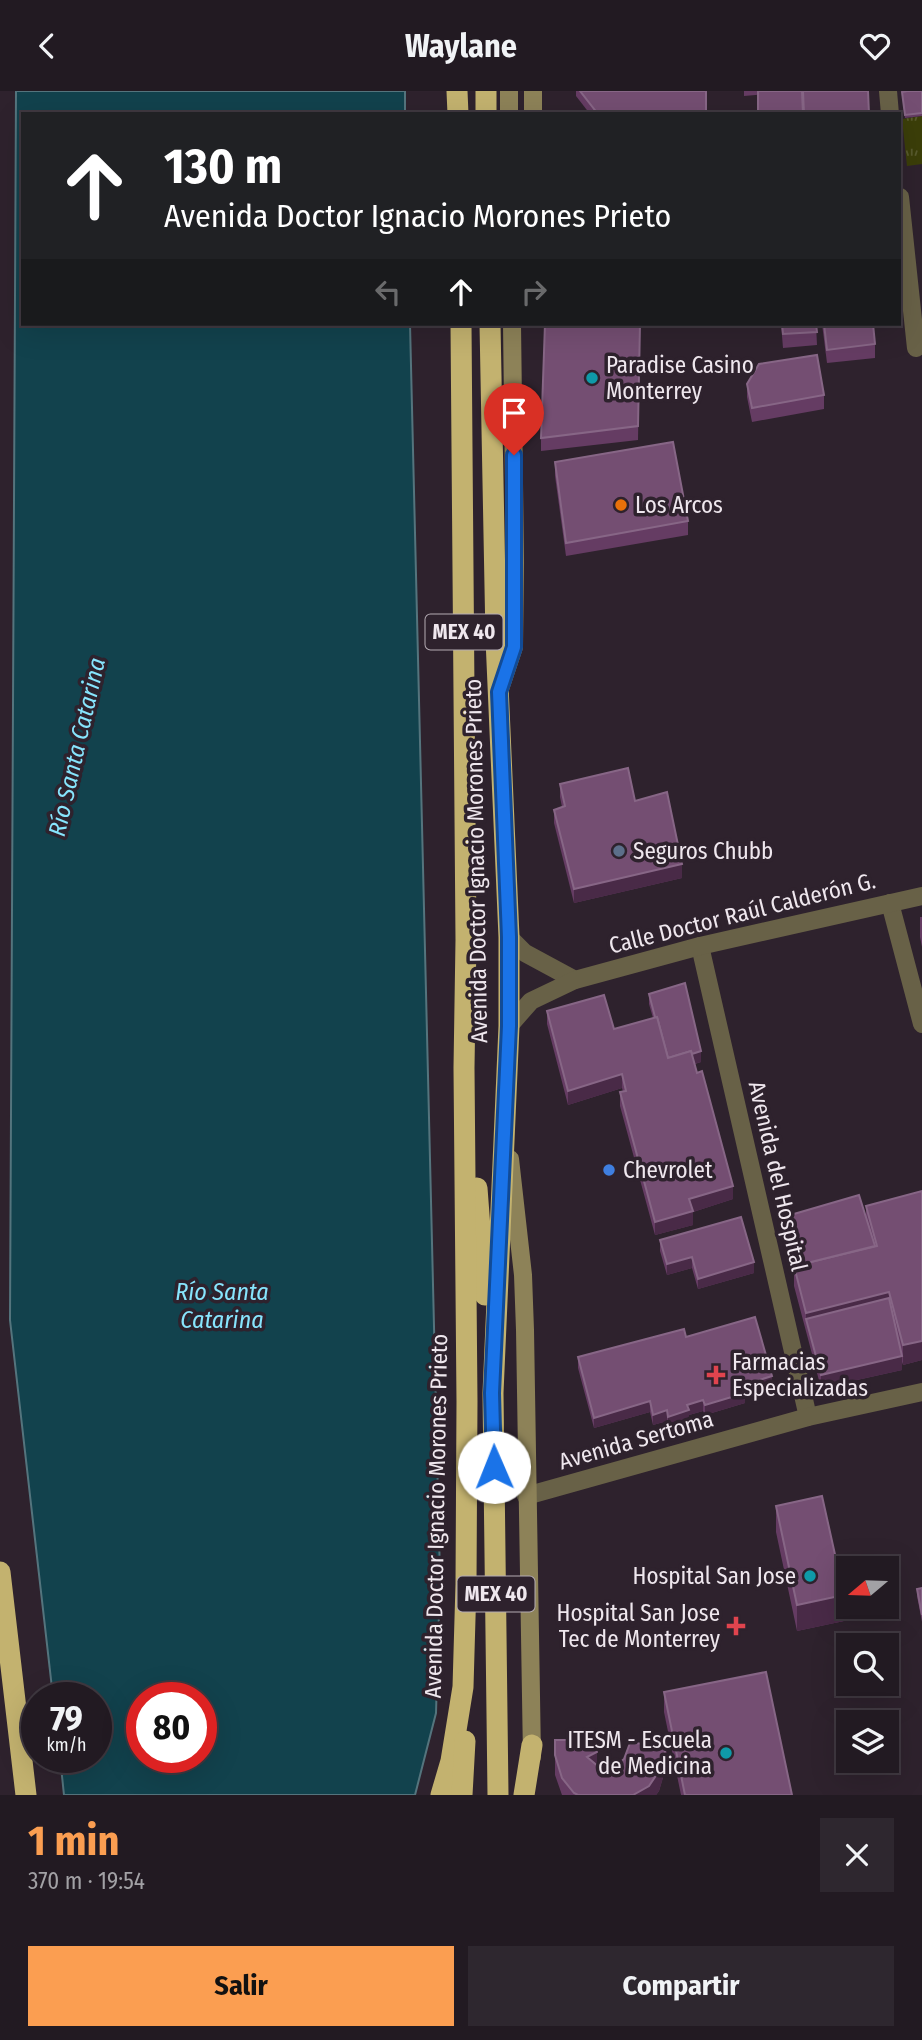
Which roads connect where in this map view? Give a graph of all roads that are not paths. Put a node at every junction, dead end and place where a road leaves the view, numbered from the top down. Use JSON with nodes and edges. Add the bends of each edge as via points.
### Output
{"nodes":[{"id":1,"x":457,"y":91,"type":"edge"},
{"id":2,"x":486,"y":91,"type":"edge"},
{"id":3,"x":509,"y":91,"type":"edge"},
{"id":4,"x":533,"y":91,"type":"edge"},
{"id":5,"x":888,"y":91,"type":"edge"},
{"id":6,"x":458,"y":112,"type":"edge"},
{"id":7,"x":486,"y":112,"type":"edge"},
{"id":8,"x":509,"y":112,"type":"edge"},
{"id":9,"x":533,"y":112,"type":"edge"},
{"id":10,"x":890,"y":112,"type":"edge"},
{"id":11,"x":901,"y":206,"type":"edge"},
{"id":12,"x":461,"y":326,"type":"edge"},
{"id":13,"x":490,"y":326,"type":"edge"},
{"id":14,"x":512,"y":326,"type":"edge"},
{"id":15,"x":916,"y":348,"type":"dead end"},
{"id":16,"x":499,"y":692,"type":"junction"},
{"id":17,"x":922,"y":896,"type":"edge"},
{"id":18,"x":890,"y":902,"type":"junction"},
{"id":19,"x":509,"y":937,"type":"junction"},
{"id":20,"x":700,"y":946,"type":"junction"},
{"id":21,"x":575,"y":980,"type":"junction"},
{"id":22,"x":922,"y":1024,"type":"edge"},
{"id":23,"x":509,"y":1026,"type":"junction"},
{"id":24,"x":464,"y":1067,"type":"junction"},
{"id":25,"x":505,"y":1103,"type":"junction"},
{"id":26,"x":922,"y":1392,"type":"edge"},
{"id":27,"x":492,"y":1393,"type":"junction"},
{"id":28,"x":808,"y":1417,"type":"junction"},
{"id":29,"x":526,"y":1496,"type":"junction"},
{"id":30,"x":0,"y":1572,"type":"edge"},
{"id":31,"x":463,"y":1687,"type":"junction"},
{"id":32,"x":532,"y":1745,"type":"junction"},
{"id":33,"x":26,"y":1795,"type":"edge"},
{"id":34,"x":441,"y":1795,"type":"edge"},
{"id":35,"x":462,"y":1795,"type":"edge"},
{"id":36,"x":498,"y":1795,"type":"edge"},
{"id":37,"x":524,"y":1795,"type":"edge"},
{"id":38,"x":533,"y":1795,"type":"edge"}],
"edges":[{"from":1,"to":6,"type":"highway"},
{"from":2,"to":7,"type":"highway"},
{"from":3,"to":8,"type":"street"},
{"from":4,"to":9,"type":"street"},
{"from":5,"to":10,"type":"street"},
{"from":11,"to":15,"type":"street"},
{"from":12,"to":24,"type":"highway","name":"Avenida Doctor Ignacio Morones Prieto","number":"MEX 40"},
{"from":13,"to":16,"type":"highway","name":"Avenida Doctor Ignacio Morones Prieto","number":"MEX 40"},
{"from":14,"to":16,"type":"street","via":[[514,647]]},
{"from":16,"to":19,"type":"highway","name":"Avenida Doctor Ignacio Morones Prieto","number":"MEX 40"},
{"from":17,"to":18,"type":"street","name":"Calle Doctor Raúl Calderón G."},
{"from":18,"to":20,"type":"street","name":"Calle Doctor Raúl Calderón G."},
{"from":18,"to":22,"type":"street"},
{"from":19,"to":21,"type":"street","via":[[525,953]]},
{"from":19,"to":23,"type":"highway","name":"Avenida Doctor Ignacio Morones Prieto","number":"MEX 40"},
{"from":20,"to":21,"type":"street","name":"Calle Doctor Raúl Calderón G."},
{"from":20,"to":28,"type":"street","name":"Avenida del Hospital"},
{"from":21,"to":23,"type":"street","name":"Calle Doctor Raúl Calderón G.","via":[[531,1001]]},
{"from":23,"to":25,"type":"highway","name":"Avenida Doctor Ignacio Morones Prieto","number":"MEX 40"},
{"from":24,"to":27,"type":"highway","name":"Avenida Doctor Ignacio Morones Prieto","number":"MEX 40","via":[[474,1137]]},
{"from":24,"to":31,"type":"highway","name":"Avenida Doctor Ignacio Morones Prieto","via":[[467,1427]]},
{"from":25,"to":27,"type":"highway","name":"Avenida Doctor Ignacio Morones Prieto"},
{"from":25,"to":29,"type":"street","via":[[523,1275]]},
{"from":26,"to":28,"type":"street","name":"Avenida Sertoma"},
{"from":27,"to":36,"type":"highway","number":"MEX 40"},
{"from":28,"to":29,"type":"street","name":"Avenida Sertoma"},
{"from":29,"to":32,"type":"street"},
{"from":30,"to":33,"type":"highway"},
{"from":31,"to":34,"type":"highway","name":"Avenida Doctor Ignacio Morones Prieto"},
{"from":31,"to":35,"type":"highway"},
{"from":32,"to":37,"type":"highway"},
{"from":32,"to":38,"type":"street"}]}
